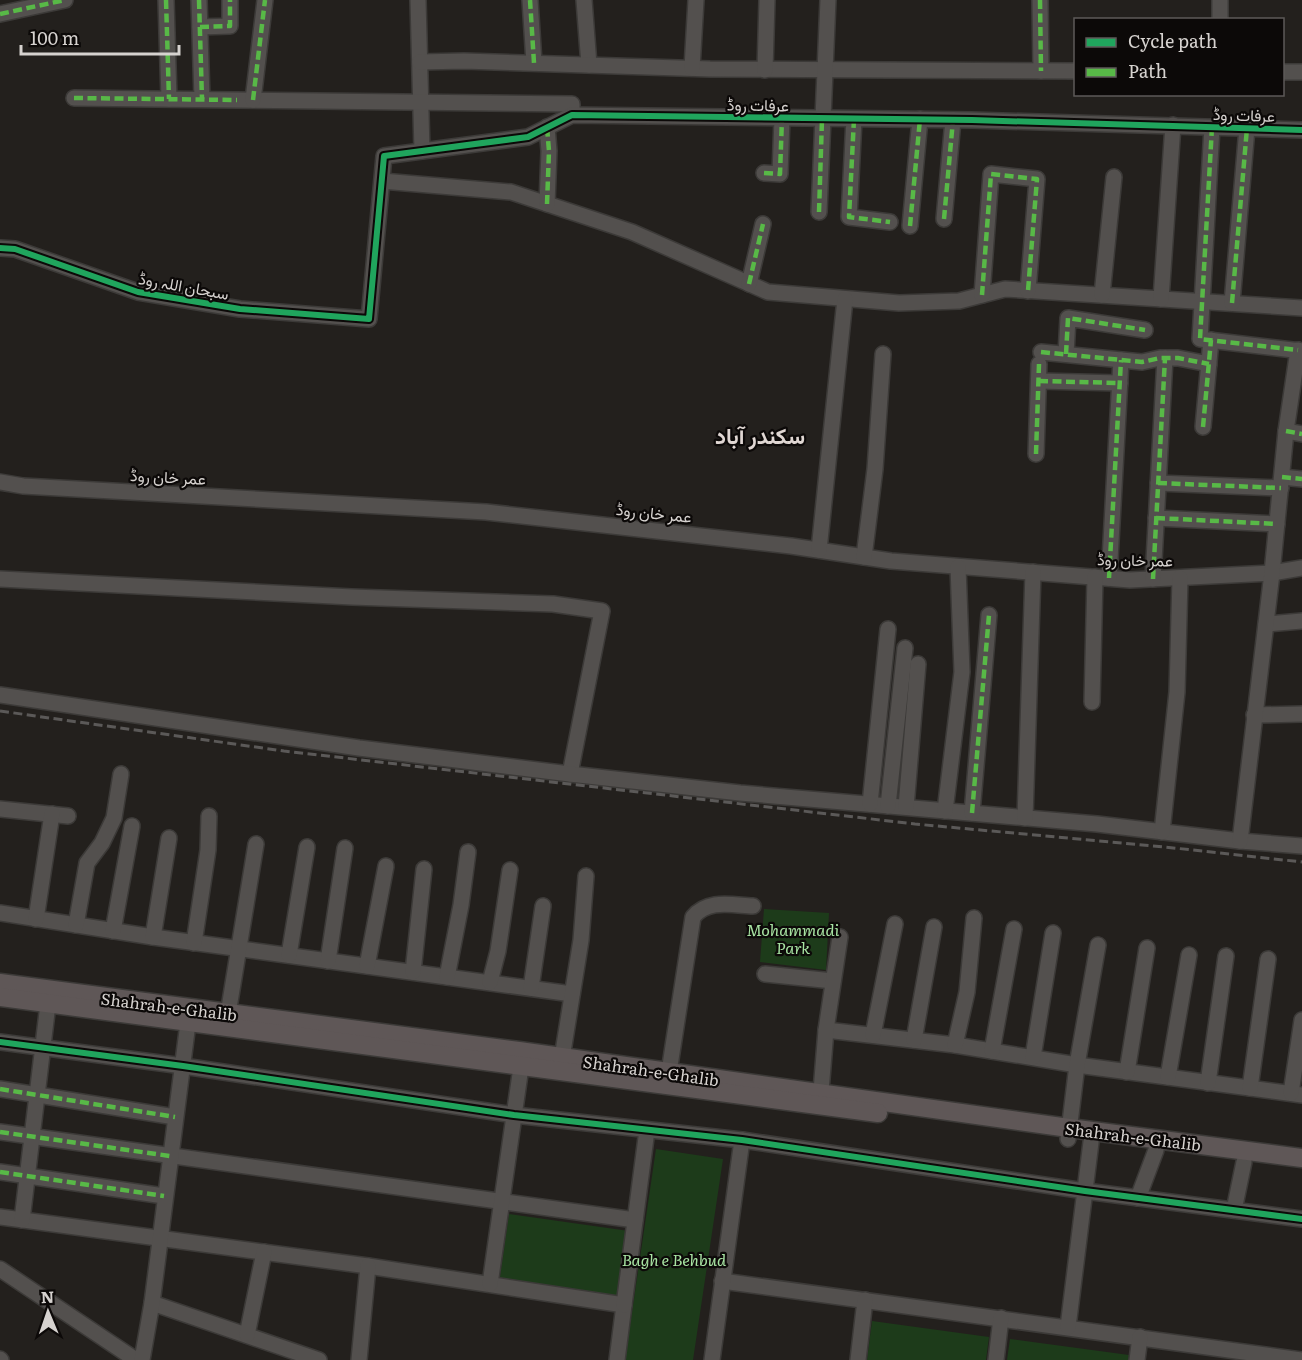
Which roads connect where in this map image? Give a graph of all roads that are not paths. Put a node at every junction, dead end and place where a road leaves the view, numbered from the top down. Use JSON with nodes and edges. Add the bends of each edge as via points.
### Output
{"nodes":[{"id":1,"x":65,"y":0,"type":"edge"},
{"id":2,"x":166,"y":0,"type":"edge"},
{"id":3,"x":199,"y":0,"type":"edge"},
{"id":4,"x":230,"y":0,"type":"edge"},
{"id":5,"x":265,"y":0,"type":"edge"},
{"id":6,"x":418,"y":0,"type":"edge"},
{"id":7,"x":530,"y":0,"type":"edge"},
{"id":8,"x":584,"y":0,"type":"edge"},
{"id":9,"x":696,"y":0,"type":"edge"},
{"id":10,"x":767,"y":0,"type":"edge"},
{"id":11,"x":828,"y":0,"type":"edge"},
{"id":12,"x":1040,"y":0,"type":"edge"},
{"id":13,"x":1220,"y":0,"type":"edge"},
{"id":14,"x":0,"y":14,"type":"edge"},
{"id":15,"x":1220,"y":18,"type":"edge"},
{"id":16,"x":200,"y":27,"type":"junction"},
{"id":17,"x":420,"y":62,"type":"junction"},
{"id":18,"x":534,"y":63,"type":"junction"},
{"id":19,"x":589,"y":65,"type":"junction"},
{"id":20,"x":692,"y":68,"type":"junction"},
{"id":21,"x":765,"y":70,"type":"junction"},
{"id":22,"x":825,"y":70,"type":"junction"},
{"id":23,"x":1041,"y":71,"type":"junction"},
{"id":24,"x":1074,"y":71,"type":"edge"},
{"id":25,"x":1284,"y":72,"type":"edge"},
{"id":26,"x":1302,"y":72,"type":"edge"},
{"id":27,"x":74,"y":98,"type":"dead end"},
{"id":28,"x":169,"y":99,"type":"junction"},
{"id":29,"x":202,"y":99,"type":"junction"},
{"id":30,"x":253,"y":100,"type":"junction"},
{"id":31,"x":420,"y":102,"type":"junction"},
{"id":32,"x":572,"y":115,"type":"junction"},
{"id":33,"x":782,"y":118,"type":"junction"},
{"id":34,"x":822,"y":118,"type":"junction"},
{"id":35,"x":854,"y":119,"type":"junction"},
{"id":36,"x":920,"y":119,"type":"junction"},
{"id":37,"x":953,"y":120,"type":"junction"},
{"id":38,"x":1173,"y":125,"type":"junction"},
{"id":39,"x":1212,"y":126,"type":"junction"},
{"id":40,"x":547,"y":127,"type":"junction"},
{"id":41,"x":1246,"y":128,"type":"junction"},
{"id":42,"x":1302,"y":130,"type":"edge"},
{"id":43,"x":422,"y":151,"type":"junction"},
{"id":44,"x":764,"y":173,"type":"dead end"},
{"id":45,"x":1114,"y":177,"type":"dead end"},
{"id":46,"x":382,"y":181,"type":"junction"},
{"id":47,"x":547,"y":204,"type":"junction"},
{"id":48,"x":819,"y":212,"type":"dead end"},
{"id":49,"x":944,"y":219,"type":"dead end"},
{"id":50,"x":890,"y":222,"type":"dead end"},
{"id":51,"x":763,"y":224,"type":"dead end"},
{"id":52,"x":910,"y":226,"type":"dead end"},
{"id":53,"x":0,"y":248,"type":"edge"},
{"id":54,"x":749,"y":284,"type":"junction"},
{"id":55,"x":1028,"y":291,"type":"junction"},
{"id":56,"x":982,"y":295,"type":"junction"},
{"id":57,"x":1102,"y":295,"type":"junction"},
{"id":58,"x":845,"y":299,"type":"junction"},
{"id":59,"x":1161,"y":299,"type":"junction"},
{"id":60,"x":1203,"y":301,"type":"junction"},
{"id":61,"x":1232,"y":303,"type":"junction"},
{"id":62,"x":1302,"y":308,"type":"edge"},
{"id":63,"x":369,"y":319,"type":"joint"},
{"id":64,"x":1145,"y":330,"type":"dead end"},
{"id":65,"x":1211,"y":340,"type":"junction"},
{"id":66,"x":1300,"y":350,"type":"edge"},
{"id":67,"x":883,"y":354,"type":"dead end"},
{"id":68,"x":1066,"y":354,"type":"junction"},
{"id":69,"x":1165,"y":358,"type":"junction"},
{"id":70,"x":1121,"y":360,"type":"junction"},
{"id":71,"x":1209,"y":364,"type":"junction"},
{"id":72,"x":1039,"y":381,"type":"junction"},
{"id":73,"x":1120,"y":383,"type":"junction"},
{"id":74,"x":1203,"y":427,"type":"dead end"},
{"id":75,"x":1286,"y":431,"type":"junction"},
{"id":76,"x":1302,"y":434,"type":"edge"},
{"id":77,"x":1036,"y":454,"type":"dead end"},
{"id":78,"x":1302,"y":479,"type":"edge"},
{"id":79,"x":0,"y":482,"type":"edge"},
{"id":80,"x":1281,"y":482,"type":"junction"},
{"id":81,"x":1158,"y":483,"type":"junction"},
{"id":82,"x":1156,"y":518,"type":"junction"},
{"id":83,"x":1277,"y":524,"type":"junction"},
{"id":84,"x":819,"y":550,"type":"junction"},
{"id":85,"x":864,"y":557,"type":"junction"},
{"id":86,"x":958,"y":567,"type":"junction"},
{"id":87,"x":1302,"y":568,"type":"edge"},
{"id":88,"x":1033,"y":572,"type":"junction"},
{"id":89,"x":1272,"y":573,"type":"junction"},
{"id":90,"x":1102,"y":578,"type":"junction"},
{"id":91,"x":1180,"y":578,"type":"junction"},
{"id":92,"x":0,"y":579,"type":"edge"},
{"id":93,"x":1153,"y":579,"type":"junction"},
{"id":94,"x":989,"y":615,"type":"dead end"},
{"id":95,"x":1302,"y":621,"type":"edge"},
{"id":96,"x":1266,"y":624,"type":"junction"},
{"id":97,"x":888,"y":629,"type":"dead end"},
{"id":98,"x":905,"y":648,"type":"dead end"},
{"id":99,"x":918,"y":664,"type":"dead end"},
{"id":100,"x":0,"y":695,"type":"edge"},
{"id":101,"x":1092,"y":702,"type":"dead end"},
{"id":102,"x":1302,"y":714,"type":"edge"},
{"id":103,"x":1254,"y":715,"type":"junction"},
{"id":104,"x":121,"y":774,"type":"dead end"},
{"id":105,"x":570,"y":774,"type":"junction"},
{"id":106,"x":870,"y":804,"type":"junction"},
{"id":107,"x":888,"y":806,"type":"junction"},
{"id":108,"x":906,"y":807,"type":"junction"},
{"id":109,"x":0,"y":809,"type":"edge"},
{"id":110,"x":945,"y":811,"type":"junction"},
{"id":111,"x":972,"y":813,"type":"junction"},
{"id":112,"x":209,"y":816,"type":"dead end"},
{"id":113,"x":1025,"y":818,"type":"junction"},
{"id":114,"x":132,"y":826,"type":"dead end"},
{"id":115,"x":1162,"y":832,"type":"junction"},
{"id":116,"x":169,"y":838,"type":"dead end"},
{"id":117,"x":1240,"y":841,"type":"junction"},
{"id":118,"x":256,"y":844,"type":"dead end"},
{"id":119,"x":1302,"y":846,"type":"edge"},
{"id":120,"x":307,"y":847,"type":"dead end"},
{"id":121,"x":345,"y":848,"type":"dead end"},
{"id":122,"x":468,"y":852,"type":"dead end"},
{"id":123,"x":386,"y":866,"type":"dead end"},
{"id":124,"x":424,"y":869,"type":"dead end"},
{"id":125,"x":510,"y":870,"type":"dead end"},
{"id":126,"x":586,"y":876,"type":"dead end"},
{"id":127,"x":543,"y":906,"type":"dead end"},
{"id":128,"x":753,"y":906,"type":"dead end"},
{"id":129,"x":0,"y":913,"type":"edge"},
{"id":130,"x":974,"y":918,"type":"dead end"},
{"id":131,"x":36,"y":919,"type":"junction"},
{"id":132,"x":895,"y":924,"type":"dead end"},
{"id":133,"x":75,"y":925,"type":"junction"},
{"id":134,"x":934,"y":927,"type":"dead end"},
{"id":135,"x":1014,"y":929,"type":"dead end"},
{"id":136,"x":113,"y":931,"type":"junction"},
{"id":137,"x":1053,"y":933,"type":"dead end"},
{"id":138,"x":153,"y":937,"type":"junction"},
{"id":139,"x":840,"y":937,"type":"dead end"},
{"id":140,"x":194,"y":942,"type":"junction"},
{"id":141,"x":1098,"y":945,"type":"dead end"},
{"id":142,"x":1147,"y":948,"type":"dead end"},
{"id":143,"x":238,"y":949,"type":"junction"},
{"id":144,"x":288,"y":955,"type":"junction"},
{"id":145,"x":1189,"y":955,"type":"dead end"},
{"id":146,"x":1226,"y":956,"type":"dead end"},
{"id":147,"x":1268,"y":959,"type":"dead end"},
{"id":148,"x":328,"y":961,"type":"junction"},
{"id":149,"x":367,"y":966,"type":"junction"},
{"id":150,"x":413,"y":972,"type":"junction"},
{"id":151,"x":765,"y":974,"type":"dead end"},
{"id":152,"x":447,"y":977,"type":"junction"},
{"id":153,"x":833,"y":981,"type":"junction"},
{"id":154,"x":490,"y":982,"type":"junction"},
{"id":155,"x":0,"y":983,"type":"edge"},
{"id":156,"x":531,"y":988,"type":"junction"},
{"id":157,"x":572,"y":994,"type":"junction"},
{"id":158,"x":0,"y":997,"type":"edge"},
{"id":159,"x":48,"y":1004,"type":"junction"},
{"id":160,"x":228,"y":1014,"type":"junction"},
{"id":161,"x":1302,"y":1020,"type":"edge"},
{"id":162,"x":188,"y":1023,"type":"junction"},
{"id":163,"x":826,"y":1030,"type":"junction"},
{"id":164,"x":873,"y":1035,"type":"junction"},
{"id":165,"x":914,"y":1040,"type":"junction"},
{"id":166,"x":0,"y":1042,"type":"edge"},
{"id":167,"x":955,"y":1045,"type":"junction"},
{"id":168,"x":43,"y":1048,"type":"junction"},
{"id":169,"x":992,"y":1051,"type":"junction"},
{"id":170,"x":562,"y":1058,"type":"junction"},
{"id":171,"x":1033,"y":1058,"type":"junction"},
{"id":172,"x":1077,"y":1065,"type":"junction"},
{"id":173,"x":183,"y":1066,"type":"junction"},
{"id":174,"x":521,"y":1067,"type":"junction"},
{"id":175,"x":669,"y":1072,"type":"junction"},
{"id":176,"x":1127,"y":1072,"type":"junction"},
{"id":177,"x":1168,"y":1077,"type":"junction"},
{"id":178,"x":1208,"y":1083,"type":"junction"},
{"id":179,"x":1250,"y":1088,"type":"junction"},
{"id":180,"x":0,"y":1089,"type":"edge"},
{"id":181,"x":37,"y":1094,"type":"junction"},
{"id":182,"x":1296,"y":1094,"type":"edge"},
{"id":183,"x":820,"y":1100,"type":"junction"},
{"id":184,"x":514,"y":1115,"type":"junction"},
{"id":185,"x":176,"y":1117,"type":"junction"},
{"id":186,"x":647,"y":1130,"type":"junction"},
{"id":187,"x":0,"y":1132,"type":"edge"},
{"id":188,"x":1068,"y":1133,"type":"junction"},
{"id":189,"x":31,"y":1137,"type":"junction"},
{"id":190,"x":742,"y":1140,"type":"junction"},
{"id":191,"x":1092,"y":1142,"type":"junction"},
{"id":192,"x":1156,"y":1150,"type":"junction"},
{"id":193,"x":170,"y":1156,"type":"junction"},
{"id":194,"x":1302,"y":1158,"type":"edge"},
{"id":195,"x":1244,"y":1162,"type":"junction"},
{"id":196,"x":1302,"y":1169,"type":"edge"},
{"id":197,"x":0,"y":1172,"type":"edge"},
{"id":198,"x":26,"y":1176,"type":"junction"},
{"id":199,"x":1085,"y":1191,"type":"junction"},
{"id":200,"x":164,"y":1196,"type":"junction"},
{"id":201,"x":1138,"y":1198,"type":"junction"},
{"id":202,"x":501,"y":1200,"type":"junction"},
{"id":203,"x":1234,"y":1210,"type":"junction"},
{"id":204,"x":0,"y":1217,"type":"edge"},
{"id":205,"x":1302,"y":1219,"type":"edge"},
{"id":206,"x":22,"y":1220,"type":"junction"},
{"id":207,"x":635,"y":1220,"type":"junction"},
{"id":208,"x":158,"y":1239,"type":"junction"},
{"id":209,"x":264,"y":1252,"type":"junction"},
{"id":210,"x":368,"y":1266,"type":"junction"},
{"id":211,"x":0,"y":1269,"type":"edge"},
{"id":212,"x":722,"y":1281,"type":"junction"},
{"id":213,"x":490,"y":1284,"type":"junction"},
{"id":214,"x":865,"y":1300,"type":"junction"},
{"id":215,"x":152,"y":1303,"type":"junction"},
{"id":216,"x":624,"y":1305,"type":"junction"},
{"id":217,"x":1001,"y":1318,"type":"junction"},
{"id":218,"x":1068,"y":1327,"type":"junction"},
{"id":219,"x":247,"y":1335,"type":"junction"},
{"id":220,"x":1140,"y":1337,"type":"junction"},
{"id":221,"x":1282,"y":1359,"type":"edge"},
{"id":222,"x":136,"y":1360,"type":"edge"},
{"id":223,"x":142,"y":1360,"type":"edge"},
{"id":224,"x":319,"y":1360,"type":"edge"},
{"id":225,"x":359,"y":1360,"type":"edge"},
{"id":226,"x":617,"y":1360,"type":"edge"},
{"id":227,"x":712,"y":1360,"type":"edge"},
{"id":228,"x":858,"y":1360,"type":"edge"},
{"id":229,"x":996,"y":1360,"type":"edge"},
{"id":230,"x":1137,"y":1360,"type":"edge"},
{"id":231,"x":1302,"y":1360,"type":"edge"}],
"edges":[{"from":1,"to":14,"type":"street"},
{"from":2,"to":28,"type":"street"},
{"from":3,"to":16,"type":"street"},
{"from":4,"to":16,"type":"street","via":[[230,26]]},
{"from":5,"to":30,"type":"street"},
{"from":6,"to":17,"type":"street"},
{"from":7,"to":18,"type":"street"},
{"from":8,"to":19,"type":"street"},
{"from":9,"to":20,"type":"street"},
{"from":10,"to":21,"type":"street"},
{"from":11,"to":22,"type":"street"},
{"from":12,"to":23,"type":"street"},
{"from":13,"to":15,"type":"street"},
{"from":16,"to":29,"type":"street"},
{"from":17,"to":18,"type":"street"},
{"from":17,"to":31,"type":"street"},
{"from":18,"to":19,"type":"street"},
{"from":19,"to":20,"type":"street"},
{"from":20,"to":21,"type":"street"},
{"from":21,"to":22,"type":"street"},
{"from":22,"to":23,"type":"street"},
{"from":22,"to":34,"type":"street"},
{"from":23,"to":24,"type":"street"},
{"from":25,"to":26,"type":"street"},
{"from":27,"to":28,"type":"street"},
{"from":28,"to":29,"type":"street"},
{"from":29,"to":30,"type":"street"},
{"from":30,"to":31,"type":"street"},
{"from":31,"to":32,"type":"street","via":[[572,104]]},
{"from":31,"to":43,"type":"street"},
{"from":32,"to":33,"type":"street","name":"عرفات روڈ"},
{"from":32,"to":40,"type":"street","name":"عرفات روڈ"},
{"from":33,"to":34,"type":"street","name":"عرفات روڈ"},
{"from":33,"to":44,"type":"street","via":[[780,174]]},
{"from":34,"to":35,"type":"street","name":"عرفات روڈ"},
{"from":34,"to":48,"type":"street"},
{"from":35,"to":36,"type":"street","name":"عرفات روڈ"},
{"from":35,"to":50,"type":"street","via":[[849,217]]},
{"from":36,"to":37,"type":"street","name":"عرفات روڈ"},
{"from":36,"to":52,"type":"street"},
{"from":37,"to":38,"type":"street","name":"عرفات روڈ"},
{"from":37,"to":49,"type":"street"},
{"from":38,"to":39,"type":"street","name":"عرفات روڈ"},
{"from":38,"to":59,"type":"street"},
{"from":39,"to":41,"type":"street","name":"عرفات روڈ"},
{"from":39,"to":60,"type":"street"},
{"from":40,"to":43,"type":"street","name":"عرفات روڈ","via":[[528,137]]},
{"from":40,"to":47,"type":"street"},
{"from":41,"to":42,"type":"street","name":"عرفات روڈ"},
{"from":41,"to":61,"type":"street"},
{"from":43,"to":46,"type":"street","name":"عرفات روڈ","via":[[384,156]]},
{"from":45,"to":57,"type":"street"},
{"from":46,"to":47,"type":"street","via":[[511,192]]},
{"from":46,"to":63,"type":"street","name":"عرفات روڈ"},
{"from":47,"to":54,"type":"street","via":[[636,234]]},
{"from":51,"to":54,"type":"street"},
{"from":53,"to":63,"type":"street","name":"سبحان اللہ روڈ","via":[[15,249],[138,292],[240,309]]},
{"from":54,"to":58,"type":"street","via":[[768,292]]},
{"from":55,"to":56,"type":"street","via":[[1005,289]]},
{"from":55,"to":56,"type":"street","via":[[1037,179],[991,174]]},
{"from":55,"to":57,"type":"street"},
{"from":56,"to":58,"type":"street","via":[[959,301],[899,303]]},
{"from":57,"to":59,"type":"street"},
{"from":58,"to":84,"type":"street"},
{"from":59,"to":60,"type":"street"},
{"from":60,"to":61,"type":"street"},
{"from":60,"to":65,"type":"street","via":[[1200,339]]},
{"from":61,"to":62,"type":"street"},
{"from":64,"to":68,"type":"street","via":[[1068,318]]},
{"from":65,"to":66,"type":"street"},
{"from":65,"to":71,"type":"street"},
{"from":66,"to":75,"type":"street"},
{"from":67,"to":85,"type":"street"},
{"from":68,"to":70,"type":"street"},
{"from":68,"to":72,"type":"street","via":[[1040,358]]},
{"from":69,"to":70,"type":"street"},
{"from":69,"to":71,"type":"street"},
{"from":69,"to":81,"type":"street"},
{"from":70,"to":73,"type":"street"},
{"from":71,"to":74,"type":"street"},
{"from":72,"to":73,"type":"street"},
{"from":72,"to":77,"type":"street"},
{"from":73,"to":90,"type":"street"},
{"from":75,"to":76,"type":"street"},
{"from":75,"to":80,"type":"street"},
{"from":78,"to":80,"type":"street"},
{"from":79,"to":84,"type":"street","name":"عمر خان روڈ","via":[[480,512]]},
{"from":80,"to":81,"type":"street"},
{"from":80,"to":83,"type":"street"},
{"from":81,"to":82,"type":"street"},
{"from":82,"to":83,"type":"street"},
{"from":82,"to":93,"type":"street"},
{"from":83,"to":89,"type":"street"},
{"from":84,"to":85,"type":"street","name":"عمر خان روڈ"},
{"from":85,"to":86,"type":"street","name":"عمر خان روڈ"},
{"from":86,"to":88,"type":"street","name":"عمر خان روڈ"},
{"from":86,"to":110,"type":"street","via":[[962,672]]},
{"from":87,"to":89,"type":"street","name":"عمر خان روڈ"},
{"from":88,"to":90,"type":"street","name":"عمر خان روڈ"},
{"from":88,"to":113,"type":"street"},
{"from":89,"to":91,"type":"street","name":"عمر خان روڈ"},
{"from":89,"to":96,"type":"street"},
{"from":90,"to":93,"type":"street","name":"عمر خان روڈ"},
{"from":90,"to":101,"type":"street"},
{"from":91,"to":93,"type":"street","name":"عمر خان روڈ"},
{"from":91,"to":115,"type":"street","via":[[1177,692]]},
{"from":92,"to":105,"type":"street","via":[[553,604],[602,611]]},
{"from":94,"to":111,"type":"street"},
{"from":95,"to":96,"type":"street"},
{"from":96,"to":103,"type":"street"},
{"from":97,"to":106,"type":"street"},
{"from":98,"to":107,"type":"street"},
{"from":99,"to":108,"type":"street"},
{"from":100,"to":105,"type":"street","via":[[359,748]]},
{"from":102,"to":103,"type":"street"},
{"from":103,"to":117,"type":"street"},
{"from":104,"to":133,"type":"street","via":[[114,818],[87,863]]},
{"from":105,"to":106,"type":"street"},
{"from":106,"to":107,"type":"street"},
{"from":107,"to":108,"type":"street"},
{"from":108,"to":110,"type":"street"},
{"from":109,"to":131,"type":"street","via":[[60,815]]},
{"from":110,"to":111,"type":"street"},
{"from":111,"to":113,"type":"street"},
{"from":112,"to":140,"type":"street","via":[[208,850]]},
{"from":113,"to":115,"type":"street"},
{"from":114,"to":136,"type":"street"},
{"from":115,"to":117,"type":"street"},
{"from":116,"to":138,"type":"street"},
{"from":117,"to":119,"type":"street"},
{"from":118,"to":143,"type":"street"},
{"from":120,"to":144,"type":"street"},
{"from":121,"to":148,"type":"street"},
{"from":122,"to":152,"type":"street"},
{"from":123,"to":149,"type":"street"},
{"from":124,"to":150,"type":"street"},
{"from":125,"to":154,"type":"street"},
{"from":126,"to":157,"type":"street"},
{"from":127,"to":156,"type":"street"},
{"from":128,"to":175,"type":"street","via":[[715,904],[699,909],[693,917]]},
{"from":129,"to":131,"type":"street"},
{"from":130,"to":167,"type":"street","via":[[967,992]]},
{"from":131,"to":133,"type":"street"},
{"from":132,"to":164,"type":"street"},
{"from":133,"to":136,"type":"street"},
{"from":134,"to":165,"type":"street"},
{"from":135,"to":169,"type":"street"},
{"from":136,"to":138,"type":"street"},
{"from":137,"to":171,"type":"street"},
{"from":138,"to":140,"type":"street"},
{"from":139,"to":153,"type":"street"},
{"from":140,"to":143,"type":"street"},
{"from":141,"to":172,"type":"street"},
{"from":142,"to":176,"type":"street"},
{"from":143,"to":144,"type":"street"},
{"from":143,"to":160,"type":"street"},
{"from":144,"to":148,"type":"street"},
{"from":145,"to":177,"type":"street"},
{"from":146,"to":178,"type":"street"},
{"from":147,"to":179,"type":"street"},
{"from":148,"to":149,"type":"street"},
{"from":149,"to":150,"type":"street"},
{"from":150,"to":152,"type":"street"},
{"from":151,"to":153,"type":"street"},
{"from":152,"to":154,"type":"street"},
{"from":153,"to":163,"type":"street"},
{"from":154,"to":156,"type":"street"},
{"from":155,"to":160,"type":"main road","name":"Shahrah-e-Ghalib"},
{"from":156,"to":157,"type":"street"},
{"from":157,"to":170,"type":"street"},
{"from":158,"to":159,"type":"main road","name":"Shahrah-e-Ghalib"},
{"from":159,"to":162,"type":"main road","name":"Shahrah-e-Ghalib"},
{"from":159,"to":168,"type":"street"},
{"from":160,"to":170,"type":"main road","name":"Shahrah-e-Ghalib"},
{"from":161,"to":182,"type":"street"},
{"from":162,"to":173,"type":"street"},
{"from":162,"to":174,"type":"main road","name":"Shahrah-e-Ghalib"},
{"from":163,"to":164,"type":"street"},
{"from":163,"to":183,"type":"street"},
{"from":164,"to":165,"type":"street"},
{"from":165,"to":167,"type":"street"},
{"from":166,"to":168,"type":"street"},
{"from":167,"to":169,"type":"street"},
{"from":168,"to":173,"type":"street"},
{"from":168,"to":181,"type":"street"},
{"from":169,"to":171,"type":"street"},
{"from":170,"to":175,"type":"main road","name":"Shahrah-e-Ghalib"},
{"from":171,"to":172,"type":"street"},
{"from":172,"to":176,"type":"street"},
{"from":172,"to":188,"type":"street"},
{"from":173,"to":184,"type":"street"},
{"from":173,"to":185,"type":"street"},
{"from":174,"to":183,"type":"main road","name":"Shahrah-e-Ghalib"},
{"from":174,"to":184,"type":"street"},
{"from":175,"to":183,"type":"main road","name":"Shahrah-e-Ghalib"},
{"from":176,"to":177,"type":"street"},
{"from":177,"to":178,"type":"street"},
{"from":178,"to":179,"type":"street"},
{"from":179,"to":182,"type":"street"},
{"from":180,"to":181,"type":"street"},
{"from":181,"to":185,"type":"street"},
{"from":181,"to":189,"type":"street"},
{"from":183,"to":188,"type":"main road","name":"Shahrah-e-Ghalib"},
{"from":184,"to":186,"type":"street"},
{"from":184,"to":202,"type":"street"},
{"from":185,"to":193,"type":"street"},
{"from":186,"to":190,"type":"street"},
{"from":186,"to":207,"type":"street"},
{"from":187,"to":189,"type":"street"},
{"from":188,"to":191,"type":"main road","name":"Shahrah-e-Ghalib"},
{"from":188,"to":194,"type":"main road","name":"Shahrah-e-Ghalib"},
{"from":189,"to":193,"type":"street"},
{"from":189,"to":198,"type":"street"},
{"from":190,"to":199,"type":"street"},
{"from":190,"to":212,"type":"street"},
{"from":191,"to":192,"type":"main road","name":"Shahrah-e-Ghalib"},
{"from":191,"to":199,"type":"street"},
{"from":192,"to":195,"type":"main road","name":"Shahrah-e-Ghalib"},
{"from":192,"to":201,"type":"street"},
{"from":193,"to":200,"type":"street"},
{"from":193,"to":202,"type":"street"},
{"from":195,"to":196,"type":"main road","name":"Shahrah-e-Ghalib"},
{"from":195,"to":203,"type":"street"},
{"from":197,"to":198,"type":"street"},
{"from":198,"to":200,"type":"street"},
{"from":198,"to":206,"type":"street"},
{"from":199,"to":201,"type":"street"},
{"from":199,"to":218,"type":"street"},
{"from":200,"to":208,"type":"street"},
{"from":201,"to":203,"type":"street"},
{"from":202,"to":207,"type":"street"},
{"from":202,"to":213,"type":"street"},
{"from":203,"to":205,"type":"street"},
{"from":204,"to":206,"type":"street"},
{"from":206,"to":208,"type":"street"},
{"from":207,"to":216,"type":"street"},
{"from":208,"to":209,"type":"street"},
{"from":208,"to":215,"type":"street"},
{"from":209,"to":210,"type":"street"},
{"from":209,"to":219,"type":"street"},
{"from":210,"to":213,"type":"street"},
{"from":210,"to":225,"type":"street"},
{"from":211,"to":222,"type":"street"},
{"from":212,"to":214,"type":"street"},
{"from":212,"to":227,"type":"street"},
{"from":213,"to":216,"type":"street"},
{"from":214,"to":217,"type":"street"},
{"from":214,"to":228,"type":"street"},
{"from":215,"to":219,"type":"street"},
{"from":215,"to":223,"type":"street"},
{"from":216,"to":226,"type":"street"},
{"from":217,"to":218,"type":"street"},
{"from":217,"to":229,"type":"street"},
{"from":218,"to":220,"type":"street"},
{"from":219,"to":224,"type":"street"},
{"from":220,"to":221,"type":"street"},
{"from":220,"to":230,"type":"street"},
{"from":221,"to":231,"type":"street"}]}
